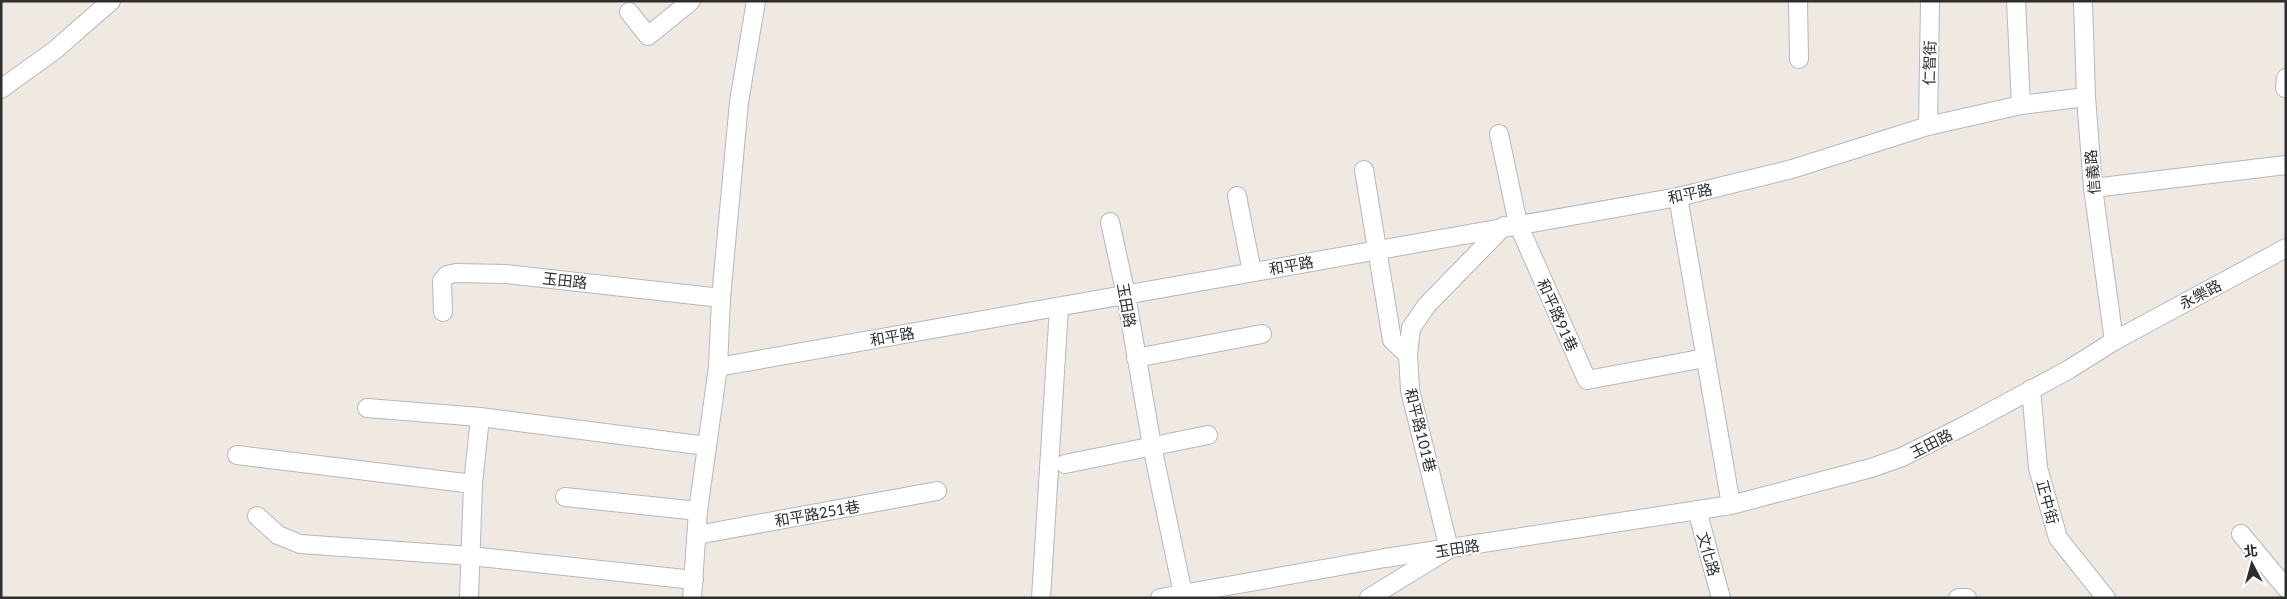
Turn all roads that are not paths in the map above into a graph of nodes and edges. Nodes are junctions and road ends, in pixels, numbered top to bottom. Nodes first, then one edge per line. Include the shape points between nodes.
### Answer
1 (111, 1) edge
2 (691, 1) edge
3 (756, 1) edge
4 (1798, 1) edge
5 (1930, 1) edge
6 (2016, 1) edge
7 (2083, 1) edge
8 (629, 12) dead end
9 (1798, 59) dead end
10 (2286, 78) edge
11 (2285, 88) edge
12 (1, 89) edge
13 (2086, 97) junction
14 (2021, 105) junction
15 (1928, 126) junction
16 (1499, 134) dead end
17 (2286, 166) edge
18 (1364, 170) dead end
19 (2093, 188) junction
20 (1238, 196) dead end
21 (1678, 197) junction
22 (1110, 222) dead end
23 (1511, 225) junction
24 (2286, 248) edge
25 (1378, 249) junction
26 (1252, 272) junction
27 (1126, 295) junction
28 (721, 298) junction
29 (1059, 307) junction
30 (443, 312) dead end
31 (1262, 334) dead end
32 (2114, 341) junction
33 (1408, 356) junction
34 (1136, 358) junction
35 (1705, 358) junction
36 (718, 367) junction
37 (2031, 389) junction
38 (367, 408) dead end
39 (480, 417) junction
40 (1208, 435) dead end
41 (707, 446) junction
42 (1152, 446) junction
43 (237, 455) dead end
44 (1065, 464) dead end
45 (473, 484) junction
46 (937, 492) dead end
47 (564, 497) dead end
48 (1731, 505) junction
49 (1697, 510) junction
50 (698, 511) junction
51 (257, 516) dead end
52 (2241, 534) dead end
53 (697, 535) junction
54 (1449, 549) junction
55 (470, 556) junction
56 (694, 580) junction
57 (2286, 588) edge
58 (1183, 594) junction
59 (469, 598) edge
60 (692, 598) edge
61 (1041, 598) edge
62 (1160, 598) edge
63 (1369, 598) edge
64 (1721, 598) edge
65 (1958, 598) edge
66 (1967, 598) edge
67 (2106, 598) edge

1 - 12 street via 55,50
2 - 8 street via 648,36
3 - 28 street via 739,102
4 - 9 street
5 - 15 street, 仁智街
6 - 14 street
7 - 13 street, 信義路
10 - 11 street
13 - 14 street, 和平路
13 - 19 street, 信義路
14 - 15 street, 和平路
15 - 21 street, 和平路 via 1792,170
16 - 23 street, 和平路91巷
17 - 19 street
18 - 25 street
19 - 32 street, 信義路
20 - 26 street
21 - 23 street, 和平路
21 - 35 street
22 - 27 street, 玉田路
23 - 25 street, 和平路
23 - 33 street, 和平路101巷 via 1427,305 1411,328
23 - 35 street, 和平路91巷 via 1587,380
24 - 32 street, 永樂路
25 - 26 street, 和平路
25 - 33 street via 1392,340
26 - 27 street, 和平路
27 - 29 street, 和平路
27 - 34 street, 玉田路
28 - 30 street, 玉田路 via 506,274 456,273 442,281
28 - 36 street
29 - 36 street, 和平路
29 - 61 street
31 - 34 street
32 - 37 street, 玉田路
33 - 54 street, 和平路101巷 via 1413,406
34 - 42 street, 玉田路
35 - 48 street
36 - 41 street
37 - 48 street, 玉田路 via 1902,458
37 - 67 street, 正中街 via 2038,468 2058,538
38 - 39 street
39 - 41 street
39 - 45 street
40 - 42 street
41 - 50 street
42 - 44 street
42 - 58 street, 玉田路
43 - 45 street
45 - 55 street
46 - 53 street, 和平路251巷
47 - 50 street
48 - 49 street, 玉田路
49 - 54 street, 玉田路
49 - 64 street, 文化路
50 - 53 street
51 - 55 street via 278,535 300,544
52 - 57 street
53 - 56 street
54 - 58 street, 玉田路
54 - 63 street
55 - 56 street
55 - 59 street
56 - 60 street
58 - 62 street, 玉田路
65 - 66 street

